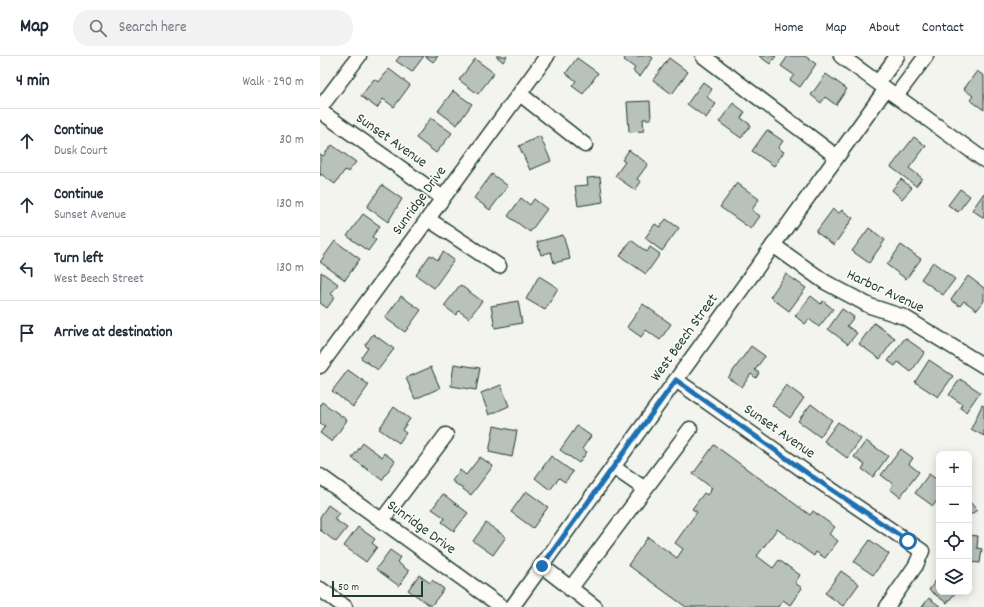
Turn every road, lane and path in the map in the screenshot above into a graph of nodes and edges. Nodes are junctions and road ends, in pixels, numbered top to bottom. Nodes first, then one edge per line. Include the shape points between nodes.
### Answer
1 (359, 56) edge
2 (547, 56) edge
3 (704, 56) edge
4 (841, 56) edge
5 (897, 56) edge
6 (926, 56) edge
7 (887, 89) junction
8 (520, 94) junction
9 (320, 108) edge
10 (320, 111) edge
11 (585, 146) dead end
12 (837, 156) junction
13 (984, 160) edge
14 (443, 198) junction
15 (428, 219) junction
16 (773, 245) junction
17 (499, 266) dead end
18 (320, 366) edge
19 (984, 366) edge
20 (676, 380) junction
21 (690, 429) dead end
22 (446, 435) dead end
23 (613, 467) junction
24 (320, 476) edge
25 (645, 489) junction
26 (382, 520) junction
27 (542, 566) junction
28 (320, 589) edge
29 (570, 589) junction
30 (345, 607) edge
31 (502, 607) edge
32 (512, 607) edge
33 (595, 607) edge
34 (887, 607) edge

1 - 9 street
2 - 8 street, Sunridge Drive
3 - 12 street
4 - 7 street
5 - 7 street, West Beech Street
6 - 7 street, West Beech Street
7 - 12 street, West Beech Street
7 - 13 street
8 - 11 street
8 - 14 street, Sunridge Drive
10 - 14 street, Sunset Avenue
12 - 16 street, West Beech Street
14 - 15 street, Sunridge Drive
15 - 17 street
15 - 18 street, Sunridge Drive
16 - 19 street, Harbor Avenue via 825,282 870,306 904,317
16 - 20 street, West Beech Street
20 - 23 street, West Beech Street
20 - 34 street, Sunset Avenue via 922,552
21 - 25 street
22 - 26 street
23 - 25 street
23 - 27 street, West Beech Street
24 - 26 street, Sunridge Drive
25 - 29 street
26 - 31 street, Sunridge Drive
27 - 29 street
27 - 32 street, West Beech Street
28 - 30 street
29 - 33 street

